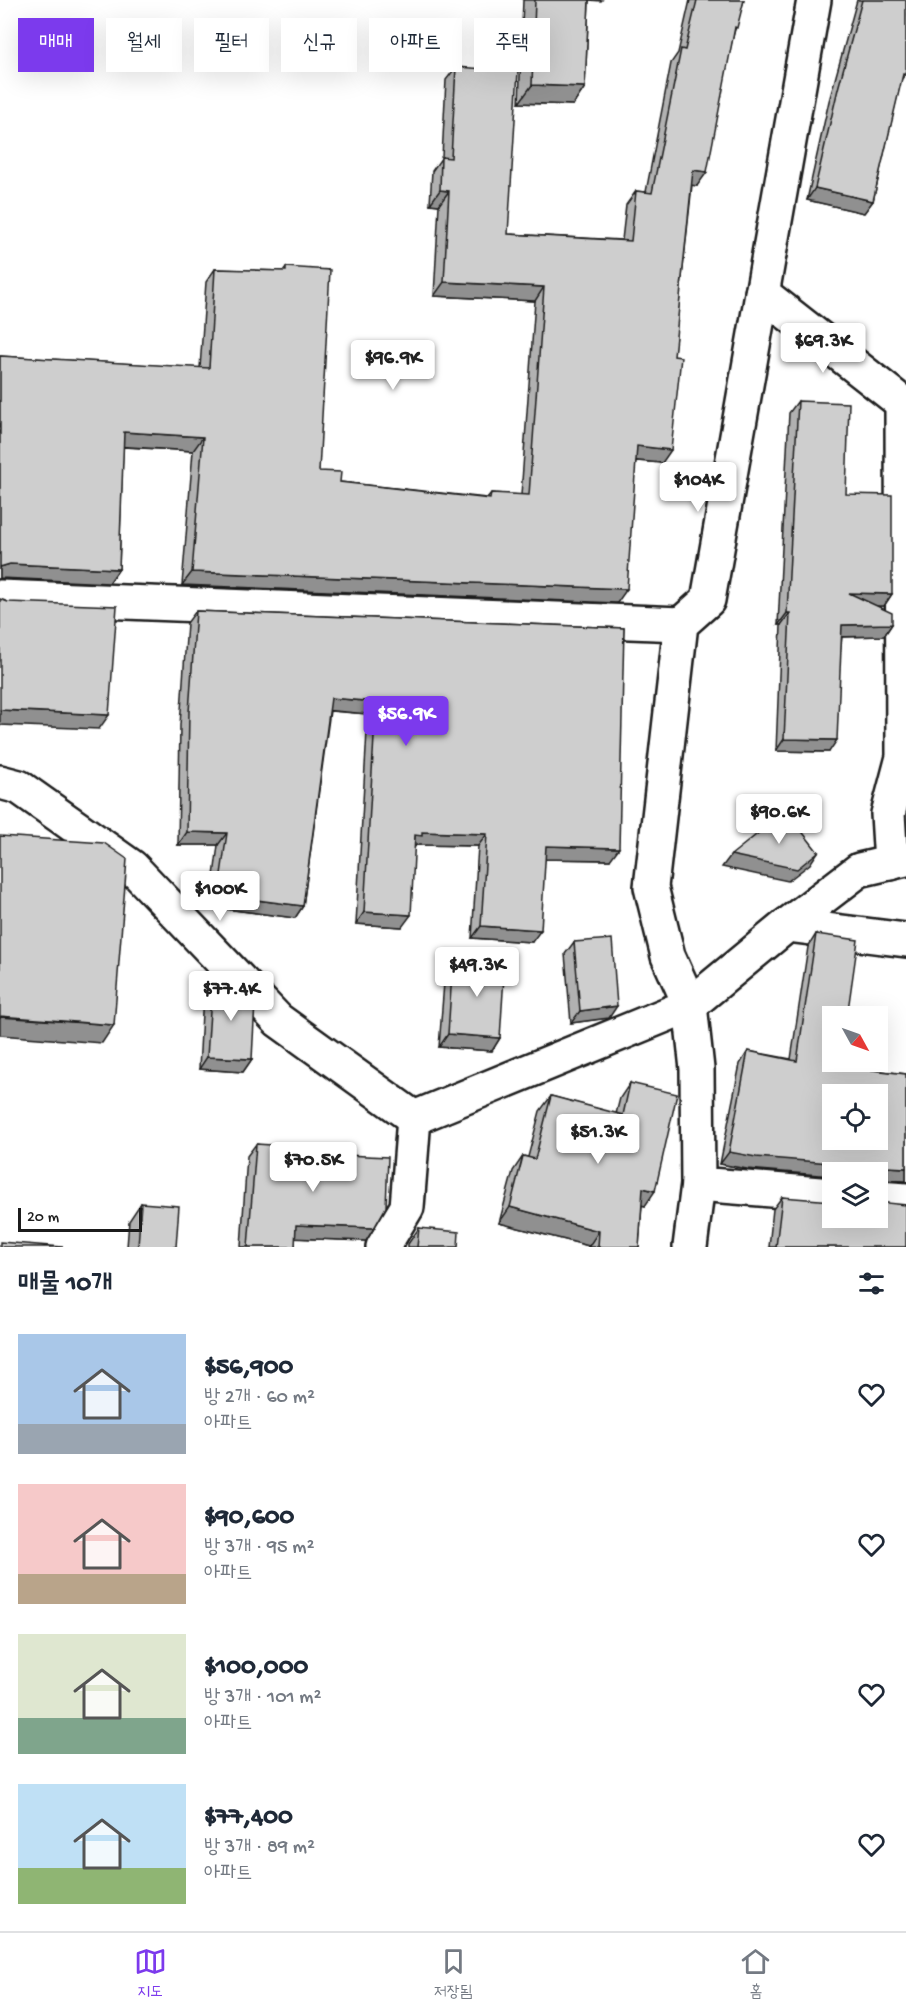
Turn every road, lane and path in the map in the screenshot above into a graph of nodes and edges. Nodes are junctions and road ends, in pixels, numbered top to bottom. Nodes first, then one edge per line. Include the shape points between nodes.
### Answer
1 (814, 0) edge
2 (762, 293) junction
3 (904, 406) edge
4 (0, 597) edge
5 (681, 624) junction
6 (0, 782) edge
7 (899, 861) edge
8 (787, 925) junction
9 (906, 940) edge
10 (690, 1005) junction
11 (414, 1118) junction
12 (698, 1184) junction
13 (822, 1194) edge
14 (888, 1199) edge
15 (906, 1200) edge
16 (383, 1247) edge
17 (690, 1247) edge

1 - 2 street
2 - 3 street
2 - 5 street via 708,600
3 - 7 street via 903,757 888,814
4 - 5 street
5 - 10 street via 651,887 668,956
6 - 11 street via 19,787 132,867 278,1020
7 - 8 street via 859,870
8 - 9 street
8 - 10 street
10 - 11 street
10 - 12 street via 697,1069
11 - 16 street via 407,1207
12 - 13 street
12 - 17 street
14 - 15 street

